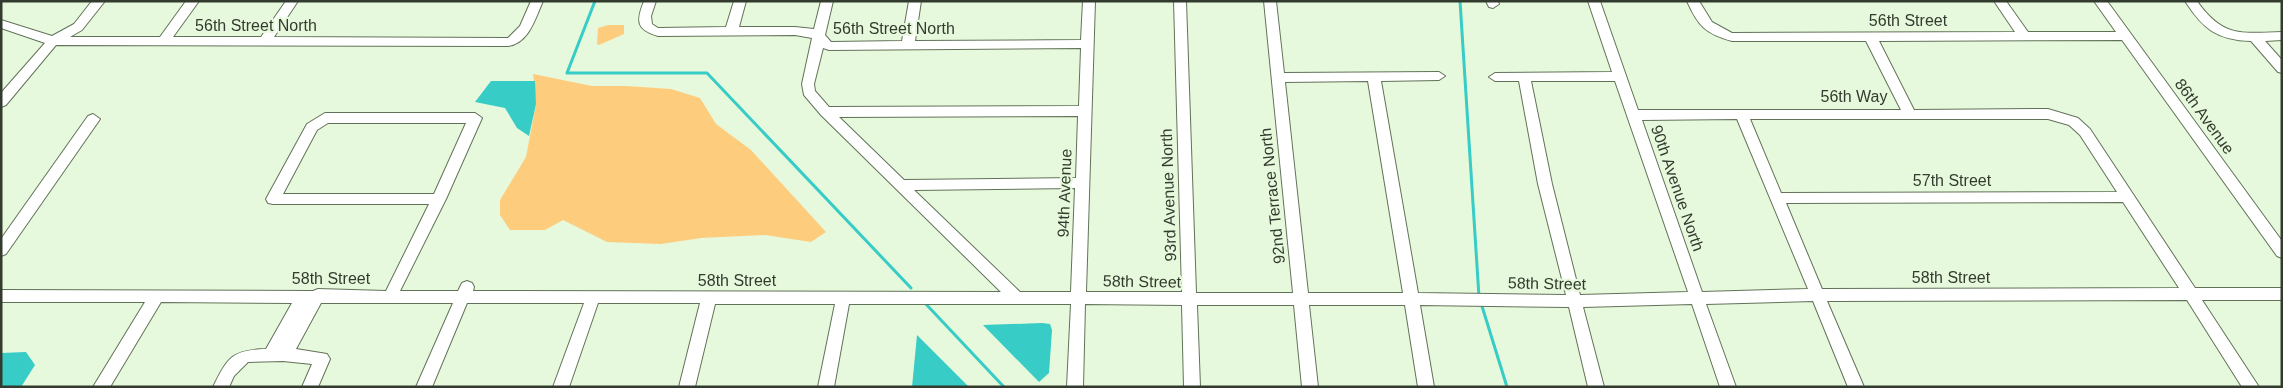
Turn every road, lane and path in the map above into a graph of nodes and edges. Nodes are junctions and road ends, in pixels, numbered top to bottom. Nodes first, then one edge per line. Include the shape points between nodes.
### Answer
1 (99, 1) edge
2 (193, 1) edge
3 (292, 1) edge
4 (537, 1) edge
5 (650, 1) edge
6 (740, 1) edge
7 (827, 1) edge
8 (915, 1) edge
9 (1089, 1) edge
10 (1180, 1) edge
11 (1270, 1) edge
12 (1594, 1) edge
13 (1693, 1) edge
14 (2000, 1) edge
15 (2100, 1) edge
16 (2191, 1) edge
17 (1, 24) edge
18 (731, 32) junction
19 (1870, 36) junction
20 (2024, 36) junction
21 (2125, 36) junction
22 (2254, 36) junction
23 (2282, 36) edge
24 (819, 37) junction
25 (53, 41) junction
26 (164, 41) junction
27 (265, 42) junction
28 (1087, 44) junction
29 (908, 45) junction
30 (2282, 69) edge
31 (1440, 76) dead end
32 (1495, 76) dead end
33 (1524, 76) junction
34 (1620, 76) junction
35 (1278, 78) junction
36 (1374, 78) junction
37 (1, 102) edge
38 (1085, 111) junction
39 (826, 112) junction
40 (1909, 113) junction
41 (1634, 115) junction
42 (1742, 115) junction
43 (93, 119) dead end
44 (1082, 183) junction
45 (902, 185) junction
46 (2128, 197) junction
47 (1777, 198) junction
48 (439, 200) junction
49 (1, 250) edge
50 (2282, 252) edge
51 (465, 292) junction
52 (2282, 294) edge
53 (1817, 295) junction
54 (2192, 295) junction
55 (1, 296) edge
56 (311, 296) junction
57 (391, 296) junction
58 (156, 298) junction
59 (593, 298) junction
60 (709, 298) junction
61 (843, 298) junction
62 (1016, 298) junction
63 (1078, 298) junction
64 (1410, 298) junction
65 (1697, 298) junction
66 (1189, 299) junction
67 (1301, 299) junction
68 (1573, 301) junction
69 (278, 355) junction
70 (101, 387) edge
71 (221, 387) edge
72 (310, 387) edge
73 (424, 387) edge
74 (561, 387) edge
75 (687, 387) edge
76 (826, 387) edge
77 (1075, 387) edge
78 (1192, 387) edge
79 (1310, 387) edge
80 (1426, 387) edge
81 (1596, 387) edge
82 (1728, 387) edge
83 (1856, 387) edge
84 (2251, 387) edge

1 - 25 street via 78,28
2 - 26 street
3 - 27 street
4 - 27 street, 56th Street North via 525,28 514,41
5 - 18 street, 56th Street North via 644,16 646,27 658,32
6 - 18 street
7 - 24 street
8 - 29 street
9 - 28 street, 94th Avenue
10 - 66 street, 93rd Avenue North
11 - 35 street, 92nd Terrace North
12 - 34 street, 90th Avenue North
13 - 19 street, 56th Street via 1706,25 1717,33 1732,37
14 - 20 street
15 - 21 street, 86th Avenue
16 - 22 street via 2210,26 2235,36
17 - 25 street, 56th Street North
18 - 24 street, 56th Street North via 795,31 810,32
19 - 20 street, 56th Street
19 - 40 street
20 - 21 street, 56th Street
21 - 50 street, 86th Avenue
22 - 23 street
22 - 30 street
24 - 29 street, 56th Street North via 828,46
24 - 39 street via 808,92
25 - 26 street, 56th Street North
25 - 37 street
26 - 27 street, 56th Street North
28 - 29 street, 56th Street North
28 - 38 street, 94th Avenue
31 - 36 street
32 - 33 street
33 - 34 street
33 - 68 street
34 - 41 street, 90th Avenue North
35 - 36 street
35 - 67 street, 92nd Terrace North
36 - 64 street
38 - 39 street
38 - 44 street, 94th Avenue
39 - 45 street
40 - 42 street, 56th Way
40 - 46 street, 56th Way via 2048,114 2073,121 2085,132
41 - 42 street, 56th Way
41 - 65 street, 90th Avenue North
42 - 47 street
43 - 49 street
44 - 45 street
44 - 63 street, 94th Avenue
45 - 62 street
46 - 47 street, 57th Street
46 - 54 street
47 - 53 street
48 - 48 street via 476,118 325,118 312,127 273,199
48 - 57 street
51 - 57 street, 58th Street
51 - 59 street, 58th Street
51 - 73 street
52 - 54 street, 58th Street
53 - 54 street, 58th Street
53 - 65 street, 58th Street
53 - 83 street
54 - 84 street
55 - 58 street, 58th Street
56 - 57 street, 58th Street
56 - 58 street, 58th Street
56 - 69 street
58 - 70 street
59 - 60 street, 58th Street
59 - 74 street
60 - 61 street, 58th Street
60 - 75 street
61 - 62 street, 58th Street
61 - 76 street
62 - 63 street, 58th Street
63 - 66 street, 58th Street
63 - 77 street, 94th Avenue
64 - 67 street, 58th Street
64 - 68 street, 58th Street
64 - 80 street
65 - 68 street, 58th Street
65 - 82 street, 90th Avenue North
66 - 67 street, 58th Street
66 - 78 street, 93rd Avenue North
67 - 79 street, 92nd Terrace North
68 - 81 street
69 - 71 street via 244,356 229,371
69 - 72 street via 322,359

